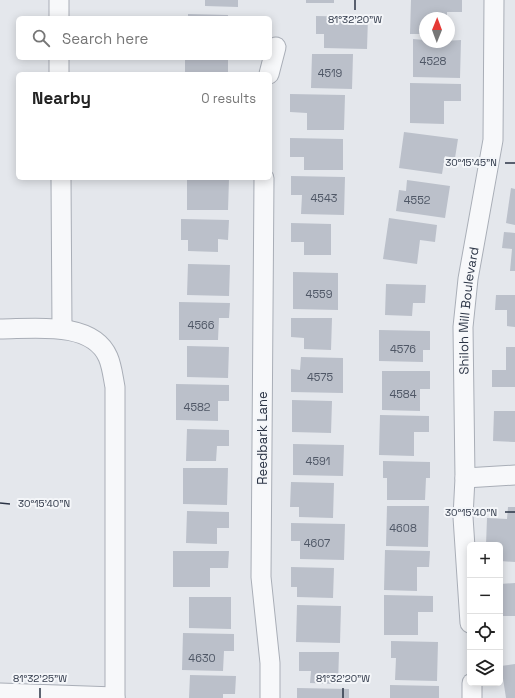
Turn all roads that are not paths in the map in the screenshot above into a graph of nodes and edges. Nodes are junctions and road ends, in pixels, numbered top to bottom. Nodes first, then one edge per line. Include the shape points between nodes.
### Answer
1 (58, 0) edge
2 (494, 0) edge
3 (59, 16) edge
4 (276, 47) dead end
5 (59, 60) edge
6 (59, 72) edge
7 (270, 72) edge
8 (61, 180) edge
9 (264, 180) edge
10 (0, 329) edge
11 (62, 329) junction
12 (515, 475) edge
13 (465, 478) junction
14 (469, 614) edge
15 (472, 686) edge
16 (0, 693) edge
17 (115, 697) edge
18 (270, 698) edge
19 (472, 698) edge

1 - 3 street
2 - 13 street, Shiloh Mill Boulevard via 493,140 468,279 463,327
4 - 7 street
5 - 6 street
8 - 11 street
9 - 18 street, Reedbark Lane via 261,577 270,663
10 - 11 street
11 - 17 street via 82,332 99,345 108,356 115,387
12 - 13 street
13 - 14 street, Shiloh Mill Boulevard via 463,517
15 - 19 street
16 - 17 street

